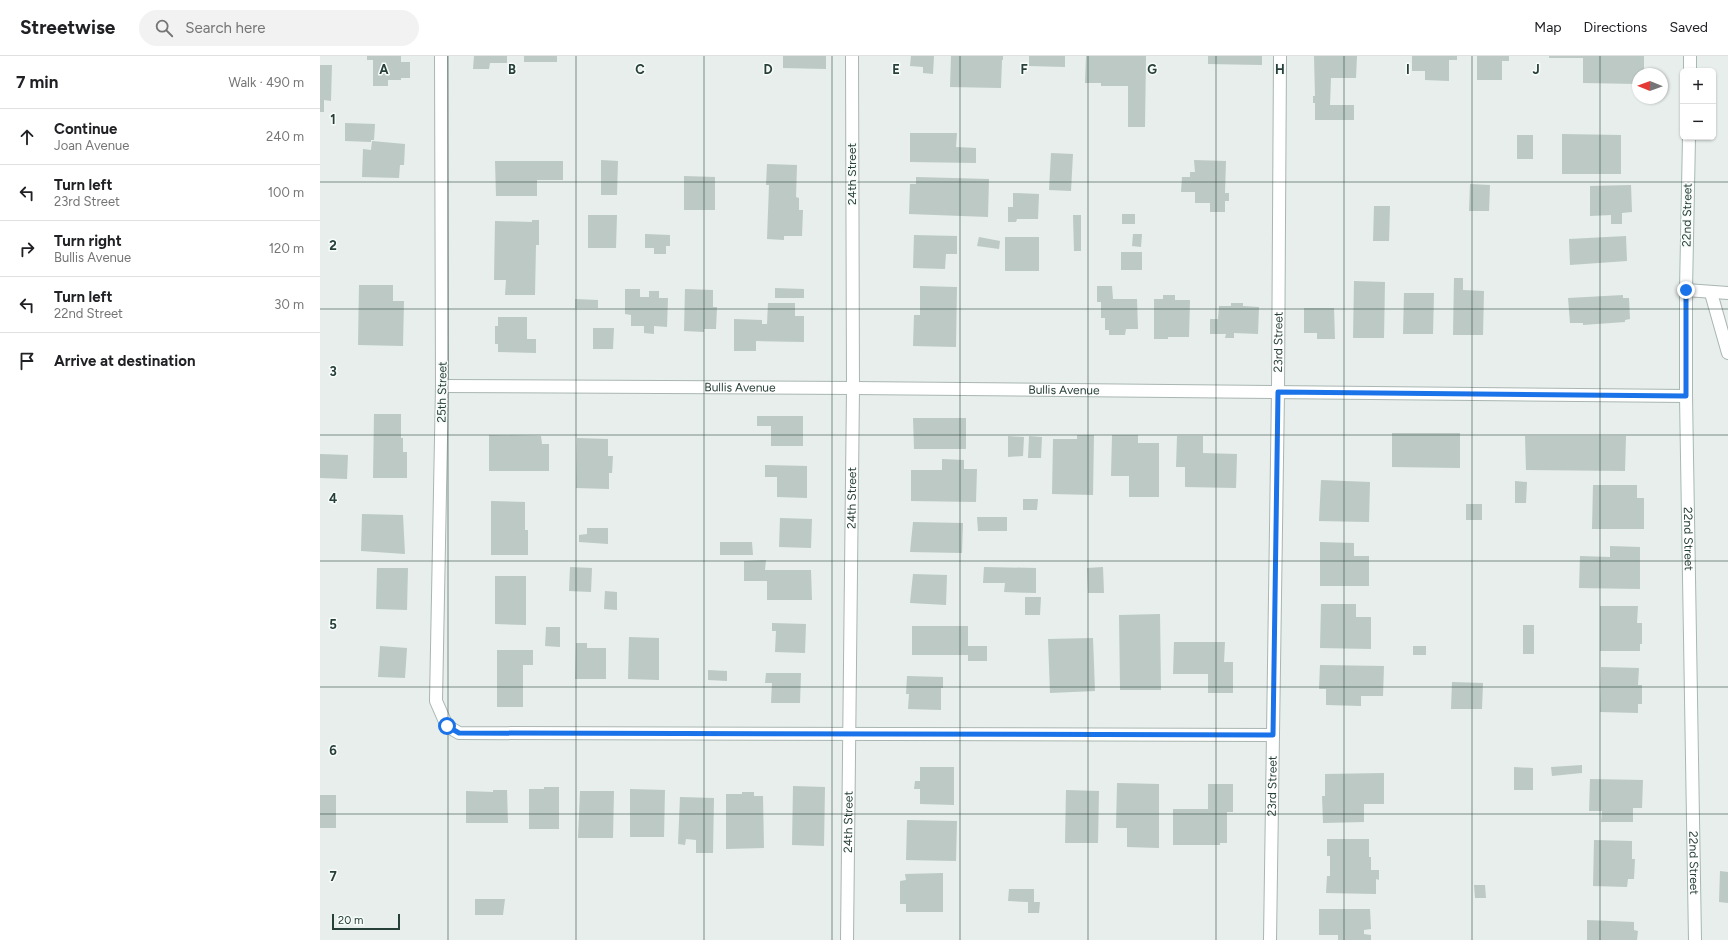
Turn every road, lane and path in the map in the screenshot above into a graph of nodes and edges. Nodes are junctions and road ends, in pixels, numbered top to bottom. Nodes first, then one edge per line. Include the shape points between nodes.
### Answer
1 (441, 56) edge
2 (852, 56) edge
3 (1280, 56) edge
4 (1690, 56) edge
5 (1690, 68) edge
6 (1689, 140) edge
7 (1686, 290) junction
8 (1711, 293) junction
9 (1728, 293) edge
10 (1728, 353) edge
11 (442, 386) junction
12 (853, 388) junction
13 (1278, 392) junction
14 (1686, 396) junction
15 (849, 735) junction
16 (1273, 735) junction
17 (847, 940) edge
18 (1270, 940) edge
19 (1695, 940) edge

1 - 11 street, 25th Street
2 - 12 street, 24th Street
3 - 13 street, 23rd Street
4 - 5 street
6 - 7 street, 22nd Street
7 - 8 street
7 - 14 street, 22nd Street
8 - 9 street
8 - 10 street
11 - 12 street, Bullis Avenue
11 - 15 street, 25th Street via 436,701 447,726 459,733
12 - 13 street, Bullis Avenue
12 - 15 street, 24th Street
13 - 14 street, Bullis Avenue
13 - 16 street, 23rd Street
14 - 19 street, 22nd Street
15 - 16 street
15 - 17 street, 24th Street
16 - 18 street, 23rd Street

